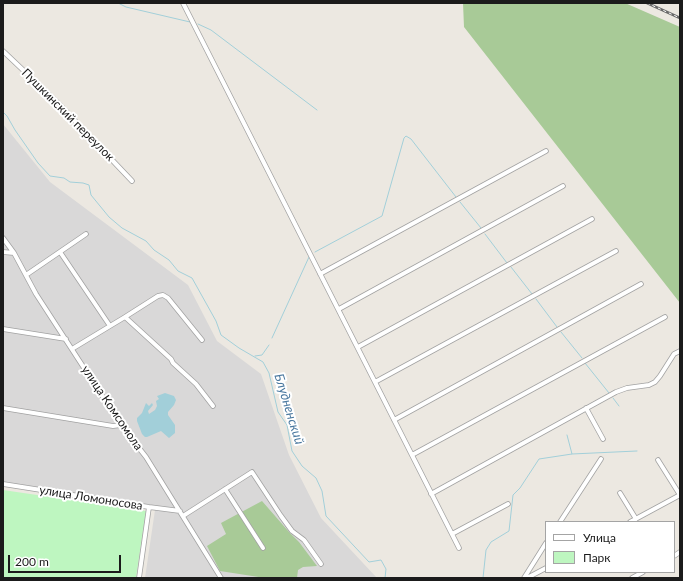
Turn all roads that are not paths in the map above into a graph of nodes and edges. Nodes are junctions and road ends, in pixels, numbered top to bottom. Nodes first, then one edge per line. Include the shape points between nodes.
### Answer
1 (184, 3) edge
2 (3, 51) edge
3 (546, 152) dead end
4 (132, 181) dead end
5 (563, 186) dead end
6 (592, 219) dead end
7 (86, 234) dead end
8 (3, 238) edge
9 (616, 251) dead end
10 (3, 252) edge
11 (60, 252) junction
12 (14, 253) junction
13 (320, 274) junction
14 (26, 275) junction
15 (641, 284) dead end
16 (338, 309) junction
17 (125, 317) junction
18 (664, 317) dead end
19 (110, 326) junction
20 (3, 329) edge
21 (66, 339) junction
22 (202, 340) dead end
23 (358, 348) junction
24 (72, 349) junction
25 (680, 351) edge
26 (375, 382) junction
27 (214, 406) dead end
28 (3, 408) edge
29 (586, 408) junction
30 (394, 420) junction
31 (121, 425) junction
32 (603, 439) dead end
33 (412, 455) junction
34 (600, 459) dead end
35 (658, 460) dead end
36 (3, 484) edge
37 (225, 489) junction
38 (620, 493) dead end
39 (431, 494) junction
40 (508, 504) dead end
41 (150, 507) junction
42 (180, 511) junction
43 (183, 516) junction
44 (636, 519) junction
45 (561, 521) edge
46 (632, 521) edge
47 (452, 534) junction
48 (545, 545) edge
49 (263, 548) dead end
50 (458, 548) dead end
51 (321, 564) dead end
52 (545, 569) edge
53 (641, 573) edge
54 (139, 578) edge
55 (221, 578) edge
56 (524, 578) edge
57 (528, 578) edge
58 (632, 578) edge

1 - 13 street
2 - 4 street, Пушкинский переулок via 60,105
3 - 13 street
5 - 16 street
6 - 23 street
7 - 11 street
8 - 12 street, улица Комсомола
9 - 26 street
10 - 12 street
11 - 14 street
11 - 19 street
12 - 14 street, улица Комсомола
13 - 16 street
14 - 21 street, улица Комсомола
15 - 30 street
16 - 23 street
17 - 19 street
17 - 22 street via 162,295 168,298
17 - 27 street via 171,359
18 - 33 street
19 - 24 street
20 - 21 street
21 - 24 street, улица Комсомола
23 - 26 street
24 - 31 street, улица Комсомола
25 - 29 street via 674,354 654,382 616,392
26 - 30 street
28 - 31 street via 113,426
29 - 32 street
29 - 39 street
30 - 33 street
31 - 42 street, улица Комсомола via 146,457
33 - 39 street
34 - 45 street
35 - 44 street via 680,495
36 - 41 street, улица Ломоносова
37 - 43 street
37 - 49 street
37 - 51 street via 252,472 292,531 304,540
38 - 44 street
39 - 47 street
40 - 47 street
41 - 42 street, улица Ломоносова
41 - 54 street
42 - 43 street, улица Комсомола
43 - 55 street, улица Комсомола
44 - 46 street
47 - 50 street
48 - 56 street
52 - 57 street
53 - 58 street

